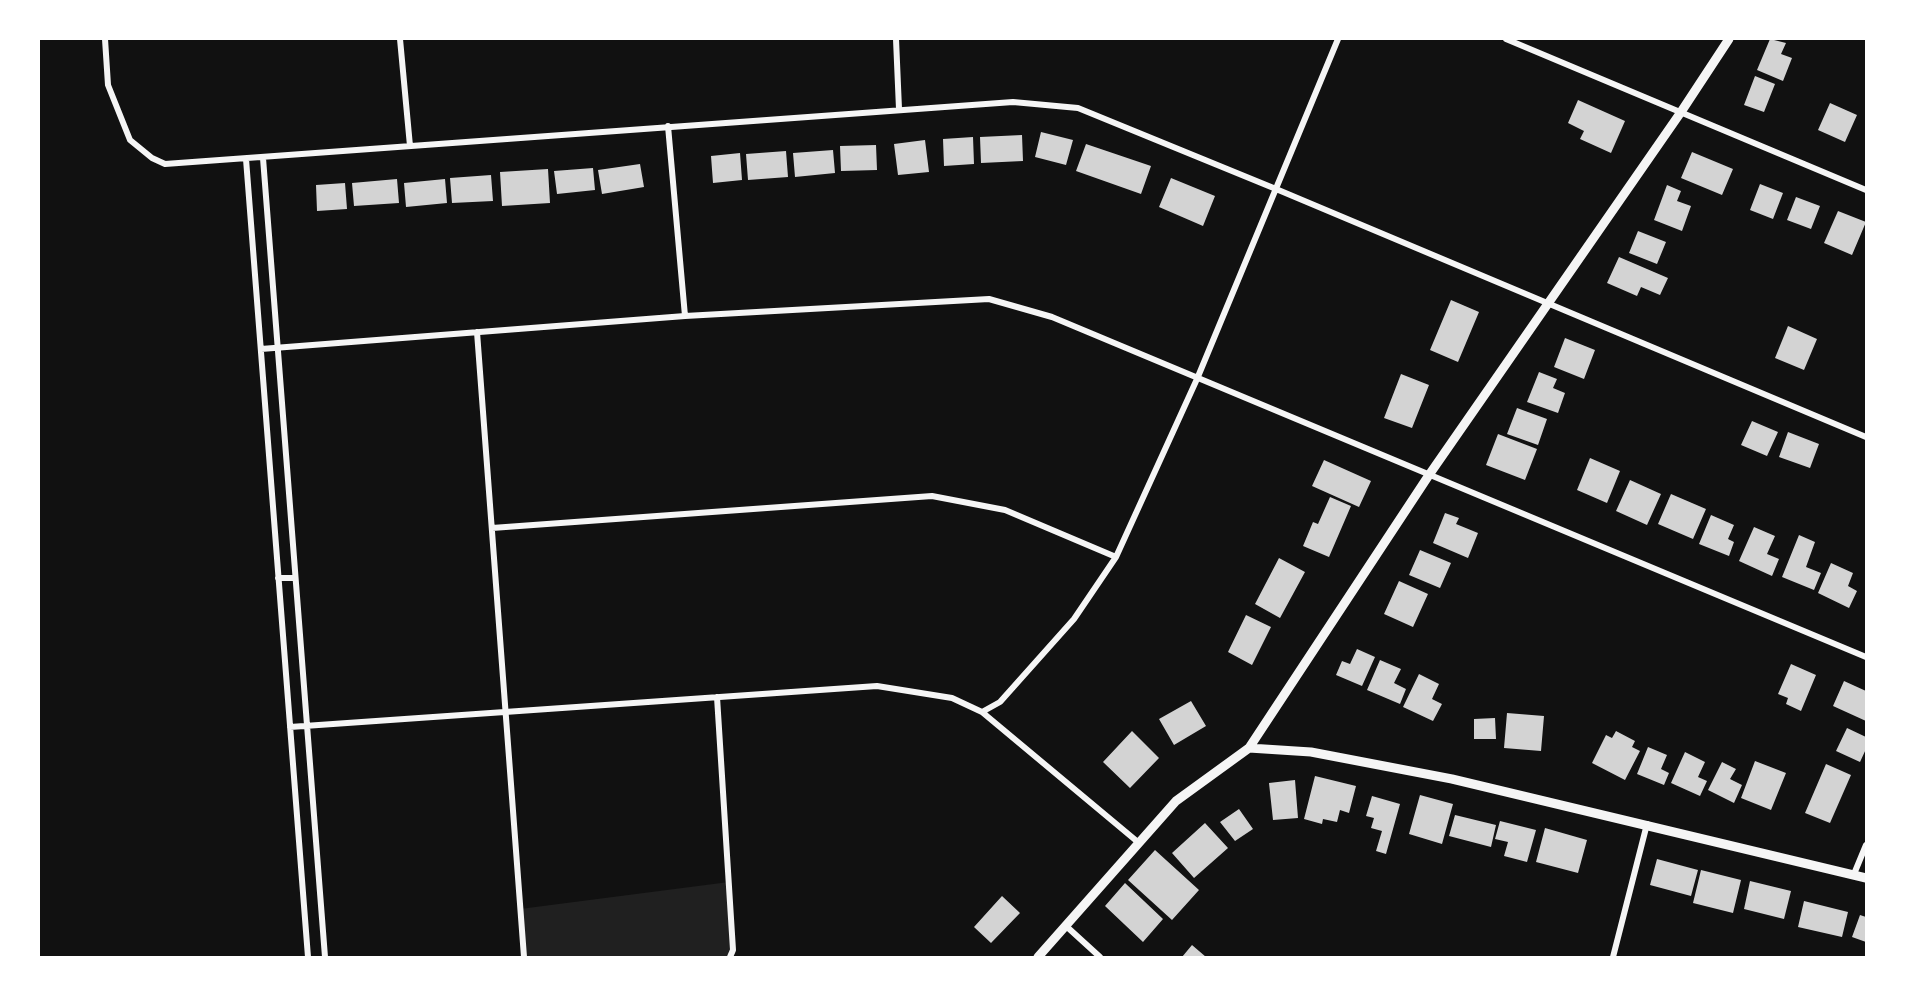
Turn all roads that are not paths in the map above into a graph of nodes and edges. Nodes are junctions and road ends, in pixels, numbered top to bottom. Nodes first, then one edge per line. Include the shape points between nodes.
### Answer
1 (105, 39) edge
2 (400, 39) edge
3 (896, 39) edge
4 (1338, 39) edge
5 (1506, 39) edge
6 (1729, 39) edge
7 (899, 109) junction
8 (1681, 112) junction
9 (668, 126) junction
10 (410, 146) junction
11 (263, 158) junction
12 (246, 159) junction
13 (1276, 189) junction
14 (1866, 190) edge
15 (1548, 303) junction
16 (685, 316) junction
17 (477, 332) junction
18 (277, 348) junction
19 (261, 349) junction
20 (1197, 379) junction
21 (1866, 437) edge
22 (1429, 476) junction
23 (492, 528) junction
24 (1116, 557) junction
25 (278, 578) junction
26 (295, 578) junction
27 (1866, 657) edge
28 (717, 698) junction
29 (506, 712) junction
30 (982, 712) junction
31 (307, 726) junction
32 (290, 727) junction
33 (1248, 748) junction
34 (1647, 824) junction
35 (1139, 843) junction
36 (1866, 845) edge
37 (1854, 874) junction
38 (1866, 878) edge
39 (1066, 926) junction
40 (308, 957) edge
41 (325, 957) edge
42 (524, 957) edge
43 (730, 957) edge
44 (1038, 957) edge
45 (1100, 957) edge
46 (1613, 957) edge

1 - 12 street via 108,85 130,140 165,164
2 - 10 street
3 - 7 street
4 - 13 street
5 - 8 street
6 - 8 street
7 - 9 street
7 - 13 street via 1013,102 1078,108
8 - 14 street
8 - 15 street
9 - 10 street
9 - 16 street
10 - 11 street
11 - 12 street
11 - 18 street
12 - 19 street
13 - 15 street
13 - 20 street
15 - 21 street
15 - 22 street
16 - 17 street
16 - 20 street via 988,299 1052,317
17 - 18 street
17 - 23 street
18 - 19 street
18 - 26 street
19 - 25 street
20 - 22 street
20 - 24 street
22 - 27 street
22 - 33 street
23 - 24 street via 932,496 1005,510
23 - 29 street
24 - 30 street via 1074,619 1000,702
25 - 26 street
25 - 32 street
26 - 31 street
28 - 29 street
28 - 30 street via 878,686 952,698
28 - 43 street via 733,950
29 - 31 street
29 - 42 street
30 - 35 street
31 - 32 street
31 - 41 street
32 - 40 street
33 - 34 street via 1311,752 1452,779
33 - 35 street via 1176,801
34 - 37 street
34 - 46 street
35 - 39 street
36 - 37 street
37 - 38 street
39 - 44 street
39 - 45 street

